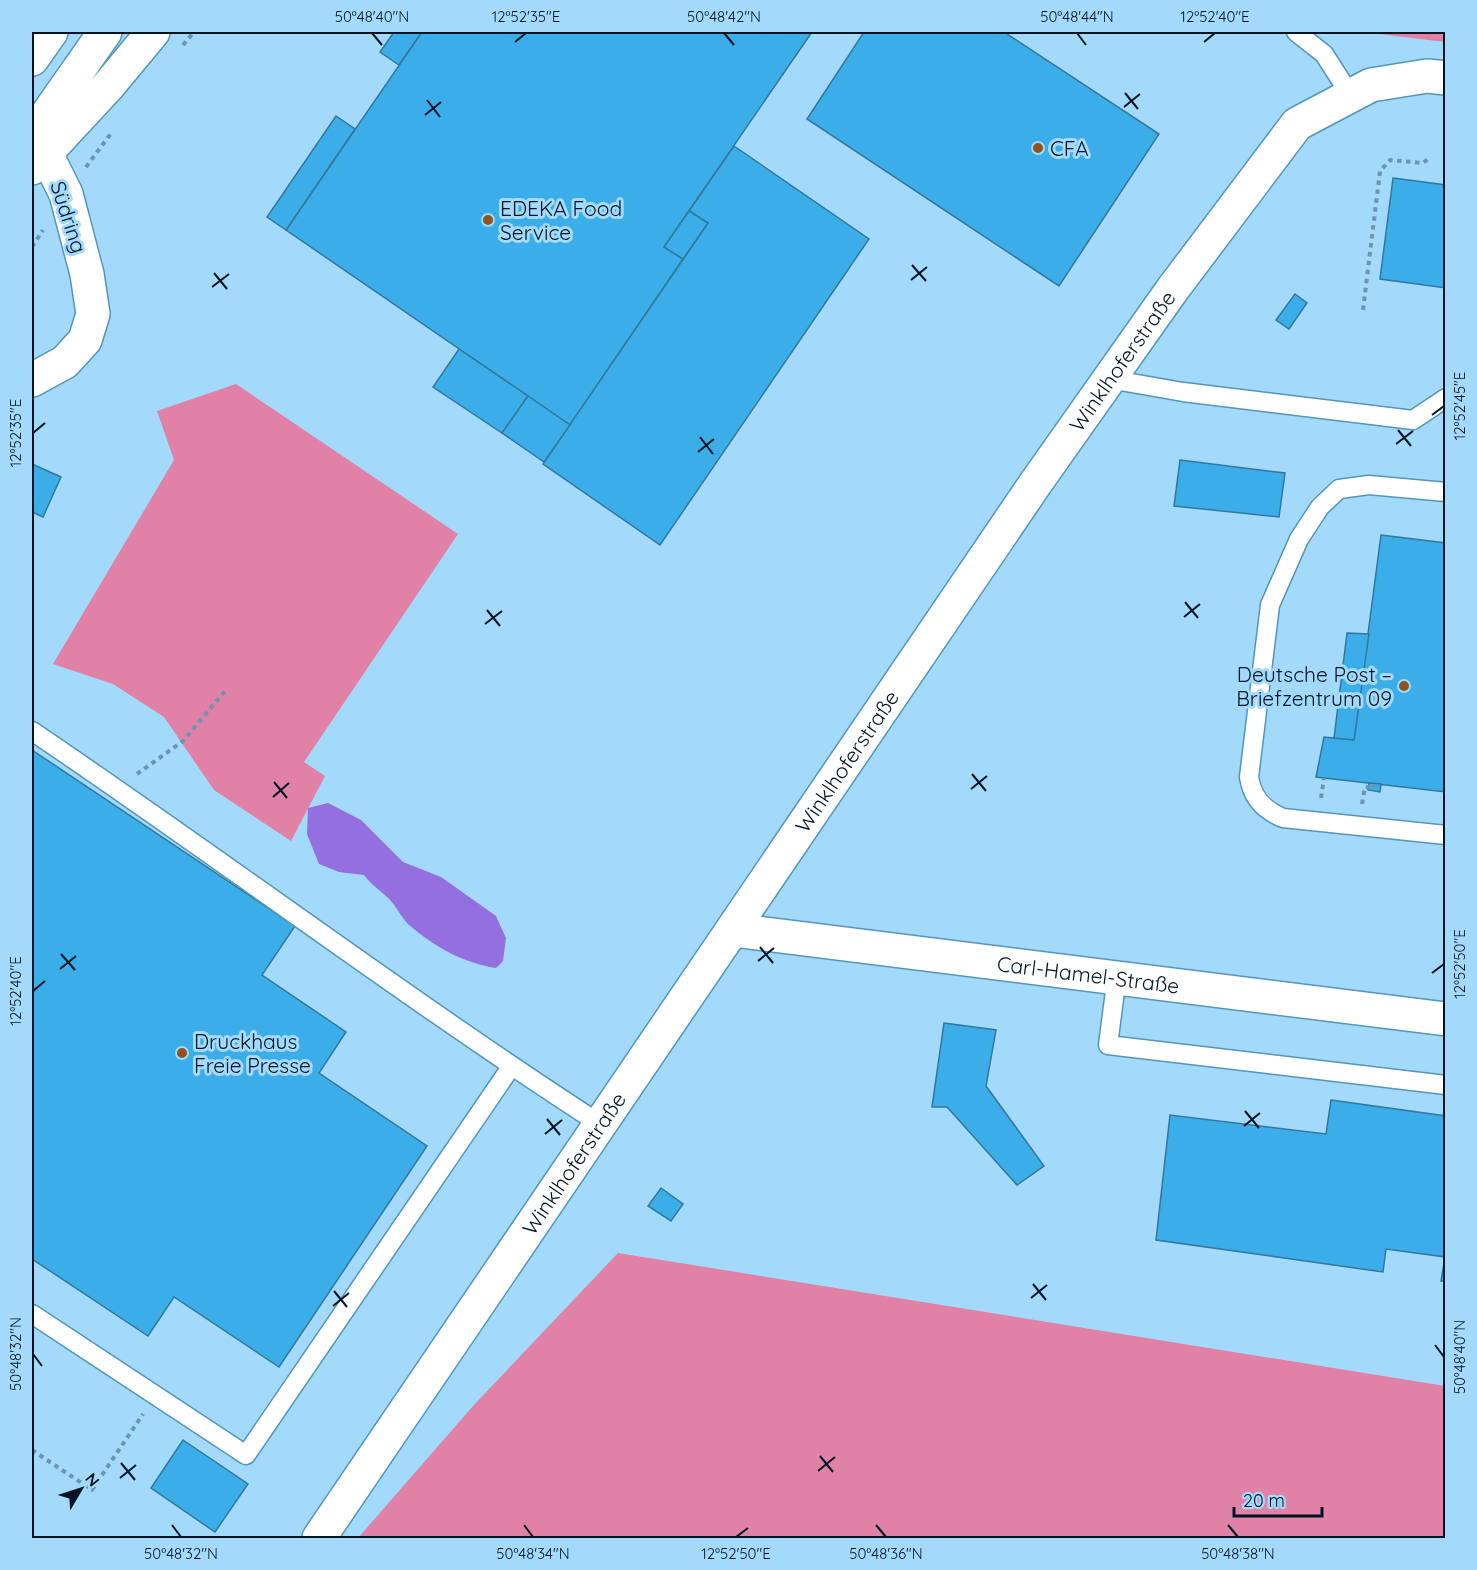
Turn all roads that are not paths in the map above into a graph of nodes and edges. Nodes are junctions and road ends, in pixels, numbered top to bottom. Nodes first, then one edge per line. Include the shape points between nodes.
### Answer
1 (51, 32) edge
2 (105, 32) edge
3 (153, 32) edge
4 (1296, 32) edge
5 (32, 59) edge
6 (1446, 78) edge
7 (1350, 96) junction
8 (36, 152) edge
9 (1109, 379) junction
10 (32, 380) edge
11 (1446, 398) edge
12 (1446, 492) edge
13 (32, 731) edge
14 (1446, 835) edge
15 (733, 930) junction
16 (1117, 976) junction
17 (1446, 1019) edge
18 (512, 1067) junction
19 (1446, 1084) edge
20 (600, 1124) junction
21 (32, 1314) edge
22 (319, 1539) edge

1 - 5 main road
2 - 8 main road
3 - 8 main road via 109,85
4 - 7 lane via 1324,54
6 - 7 main road, Winklhoferstraße via 1427,76 1371,85
7 - 9 main road, Winklhoferstraße via 1297,124
8 - 10 main road, Südring via 66,194 93,314 84,340 65,362
9 - 11 lane via 1413,420
9 - 15 main road, Winklhoferstraße
12 - 14 lane via 1359,486 1339,489 1320,507 1299,539 1269,605 1249,777 1251,790 1261,805 1283,818
13 - 18 lane
15 - 16 main road, Carl-Hamel-Straße
15 - 20 main road, Winklhoferstraße
16 - 17 main road, Carl-Hamel-Straße
16 - 19 lane via 1108,1045
18 - 20 lane
18 - 21 lane via 246,1455
20 - 22 main road, Winklhoferstraße

